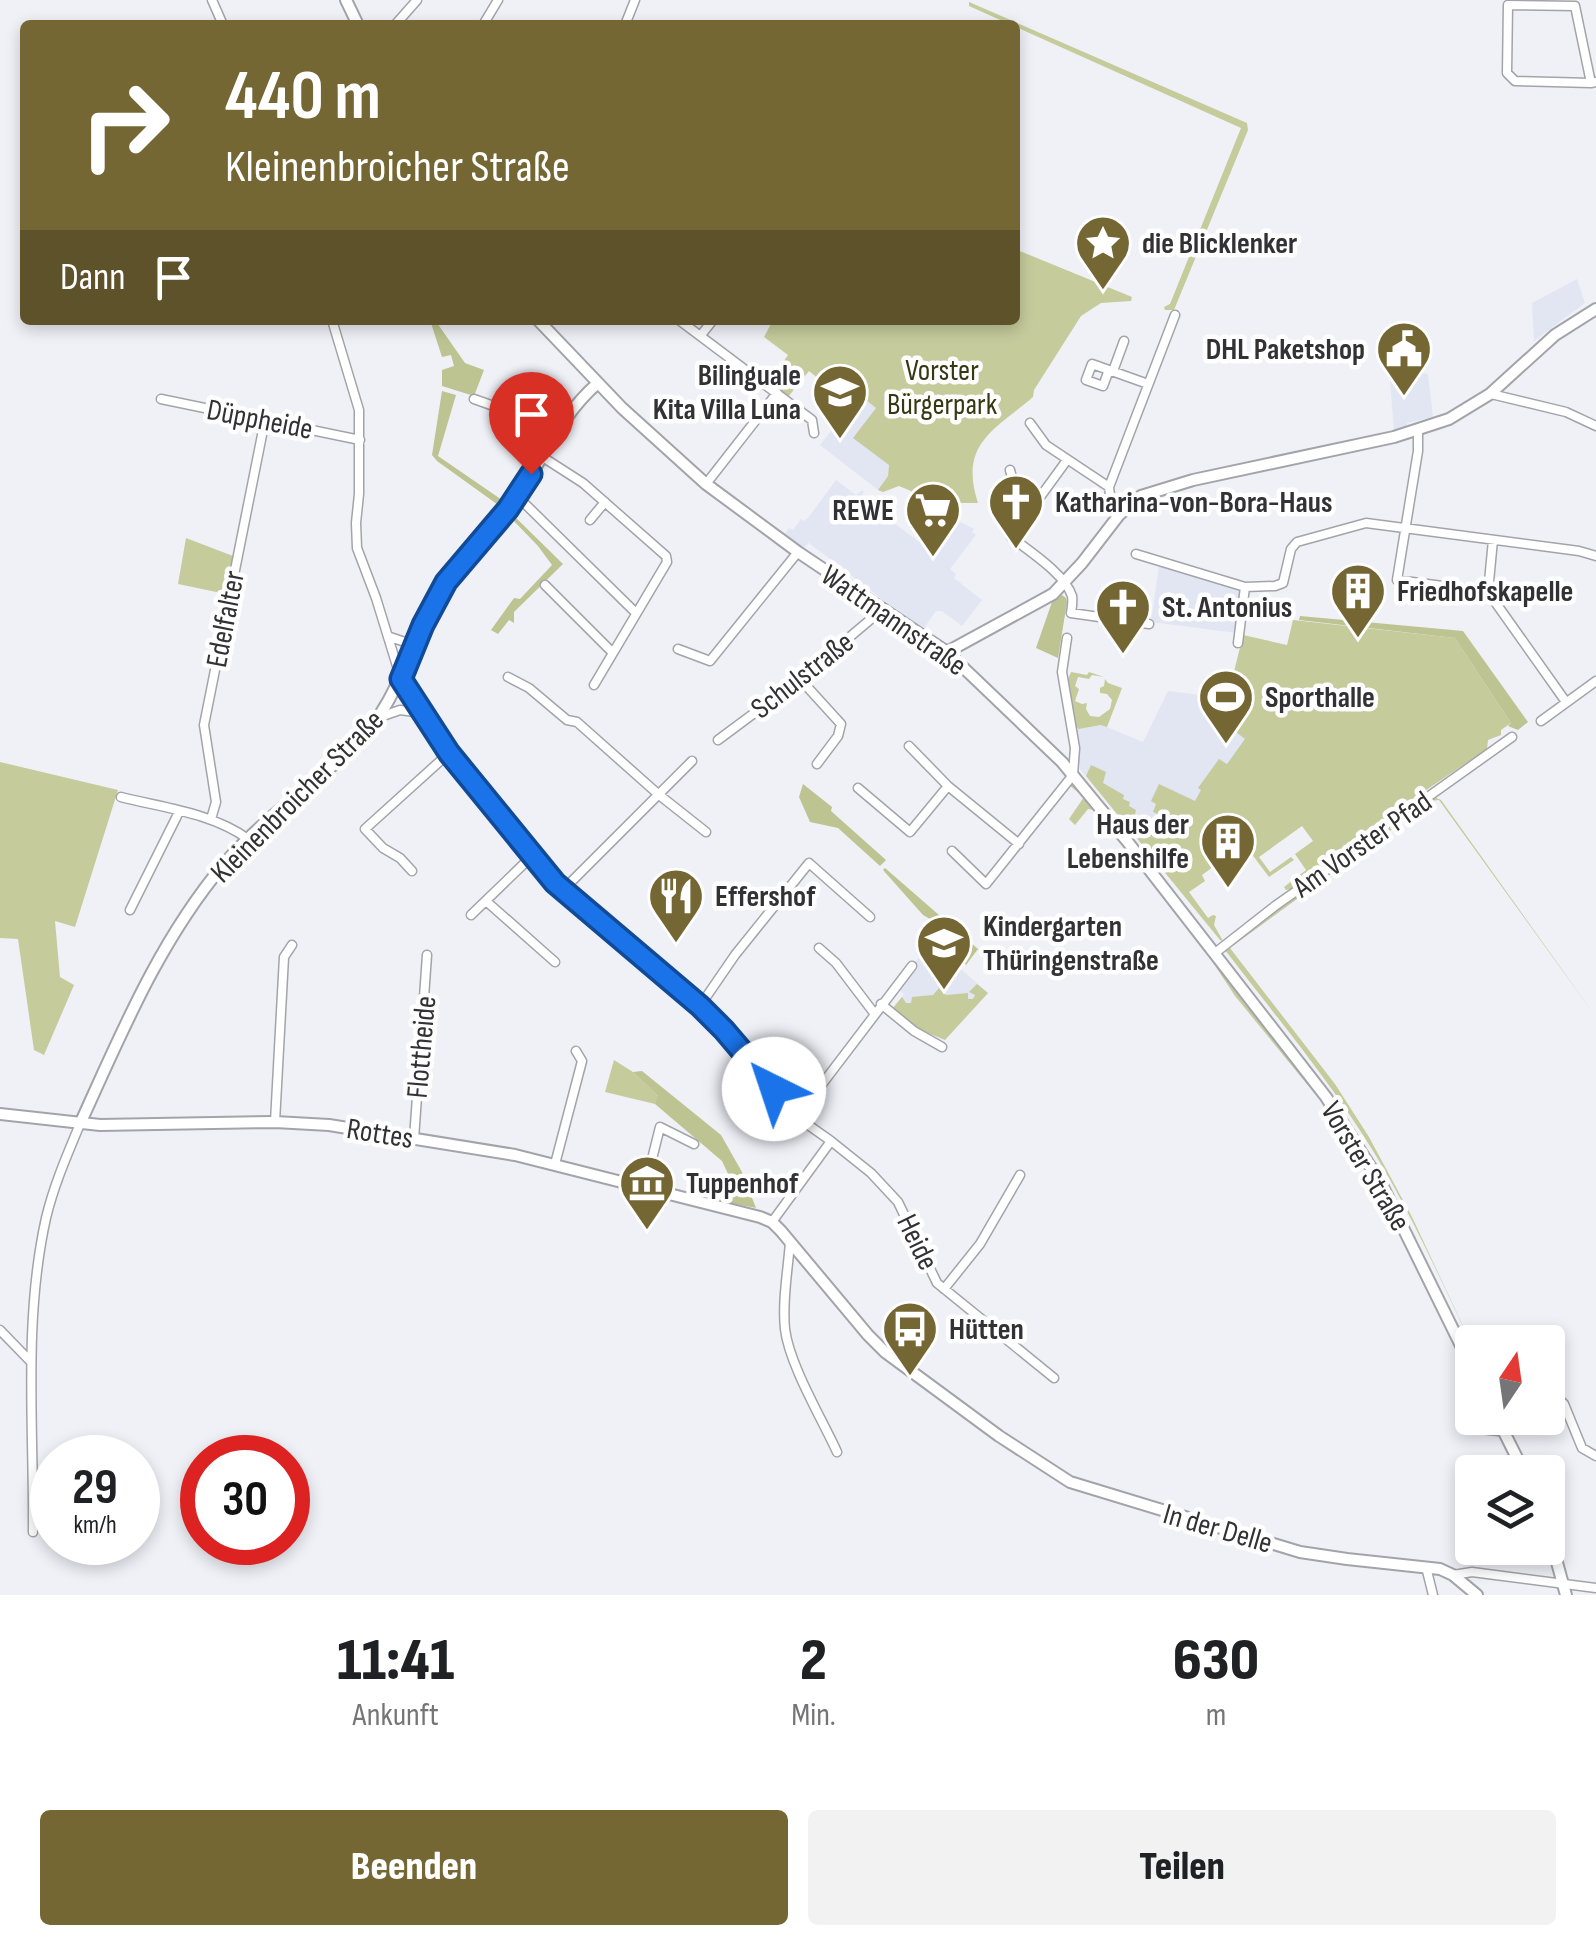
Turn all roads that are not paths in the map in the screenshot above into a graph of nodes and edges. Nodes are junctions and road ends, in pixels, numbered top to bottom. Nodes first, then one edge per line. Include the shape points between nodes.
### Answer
1 (417, 0) edge
2 (623, 0) edge
3 (634, 3) edge
4 (399, 20) edge
5 (1594, 83) edge
6 (1596, 309) edge
7 (1175, 316) dead end
8 (334, 325) edge
9 (543, 325) edge
10 (686, 325) edge
11 (710, 325) edge
12 (701, 335) junction
13 (1124, 341) dead end
14 (598, 382) junction
15 (1148, 384) junction
16 (777, 393) junction
17 (1490, 394) junction
18 (161, 399) dead end
19 (474, 399) dead end
20 (512, 412) junction
21 (266, 420) junction
22 (1030, 423) dead end
23 (1596, 426) edge
24 (558, 429) junction
25 (1418, 431) junction
26 (814, 433) dead end
27 (360, 440) junction
28 (550, 443) junction
29 (542, 456) junction
30 (1066, 460) junction
31 (1010, 470) dead end
32 (706, 484) junction
33 (1109, 487) junction
34 (517, 496) junction
35 (606, 502) junction
36 (1036, 502) junction
37 (1119, 515) junction
38 (590, 520) dead end
39 (1406, 527) junction
40 (1494, 540) junction
41 (798, 552) junction
42 (1136, 554) dead end
43 (1596, 556) edge
44 (1064, 584) junction
45 (545, 585) dead end
46 (1245, 586) junction
47 (1488, 592) junction
48 (884, 608) junction
49 (636, 613) junction
50 (1149, 624) dead end
51 (388, 636) junction
52 (418, 637) junction
53 (1067, 638) dead end
54 (1238, 642) dead end
55 (678, 649) dead end
56 (612, 652) junction
57 (947, 652) junction
58 (508, 677) dead end
59 (401, 679) junction
60 (800, 679) junction
61 (1596, 681) edge
62 (594, 685) dead end
63 (1566, 702) junction
64 (422, 713) junction
65 (380, 717) junction
66 (1541, 720) dead end
67 (1512, 737) dead end
68 (718, 740) dead end
69 (909, 746) dead end
70 (449, 753) junction
71 (692, 761) dead end
72 (817, 764) dead end
73 (1073, 776) junction
74 (948, 786) junction
75 (858, 788) dead end
76 (658, 794) junction
77 (122, 797) dead end
78 (179, 812) junction
79 (211, 819) junction
80 (706, 832) dead end
81 (248, 839) junction
82 (1020, 844) junction
83 (952, 851) dead end
84 (532, 856) junction
85 (412, 871) dead end
86 (563, 890) junction
87 (486, 901) junction
88 (130, 910) dead end
89 (471, 914) dead end
90 (870, 917) dead end
91 (292, 946) dead end
92 (818, 948) dead end
93 (1215, 954) junction
94 (428, 955) dead end
95 (555, 962) dead end
96 (912, 966) dead end
97 (1236, 980) joint
98 (881, 1004) junction
99 (700, 1006) junction
100 (874, 1013) junction
101 (942, 1046) dead end
102 (576, 1051) dead end
103 (0, 1114) edge
104 (797, 1117) junction
105 (275, 1122) junction
106 (80, 1124) junction
107 (414, 1139) junction
108 (832, 1141) junction
109 (694, 1144) dead end
110 (555, 1164) junction
111 (1020, 1175) dead end
112 (645, 1187) junction
113 (772, 1222) junction
114 (790, 1242) junction
115 (944, 1289) junction
116 (0, 1330) edge
117 (1455, 1333) edge
118 (31, 1362) junction
119 (1054, 1378) dead end
120 (1565, 1406) edge
121 (32, 1435) edge
122 (837, 1452) dead end
123 (1596, 1456) edge
124 (1558, 1565) edge
125 (1426, 1567) junction
126 (1453, 1575) junction
127 (1596, 1588) edge
128 (1565, 1590) edge
129 (1432, 1595) edge
130 (1476, 1595) edge

1 - 4 street
2 - 3 street
5 - 5 street via 1515,81 1507,72 1508,6 1575,6
6 - 17 street via 1555,335
7 - 15 street
8 - 27 street, Heide via 356,398
9 - 14 street, Wattmannstraße
10 - 12 street
11 - 12 street
12 - 16 street
13 - 15 street via 1111,371
14 - 24 street, Kleinenbroicher Straße
14 - 32 street, Wattmannstraße
15 - 33 street
16 - 26 street via 812,420
16 - 32 street
17 - 23 street
17 - 25 street
18 - 21 street, Düppheide
19 - 20 street
20 - 24 street
20 - 28 street
21 - 27 street, Düppheide
21 - 79 street, Edelfalter via 204,725 216,802
22 - 30 street
24 - 28 street, Kleinenbroicher Straße
25 - 37 street via 1170,486 1142,496
25 - 39 street
27 - 51 street, Heide via 356,540
28 - 29 street, Kleinenbroicher Straße
29 - 34 street, Kleinenbroicher Straße
29 - 35 street
30 - 33 street
30 - 36 street
31 - 36 street via 1014,485
32 - 41 street, Wattmannstraße
33 - 37 street
34 - 49 street
34 - 52 street, Kleinenbroicher Straße via 446,582
35 - 38 street
35 - 49 street via 666,556
36 - 44 street via 1011,537
37 - 44 street
39 - 40 street
39 - 46 street via 1366,523 1297,542 1283,583
39 - 47 street via 1397,580
40 - 43 street
40 - 47 street
41 - 48 street, Wattmannstraße
41 - 55 street via 710,661
42 - 46 street
44 - 50 street via 1071,613
44 - 57 street via 1045,601
45 - 56 street
46 - 54 street
47 - 63 street
48 - 57 street, Wattmannstraße
48 - 60 street, Schulstraße
49 - 56 street
51 - 52 street via 404,642
51 - 59 street, Heide
52 - 59 street, Kleinenbroicher Straße
53 - 73 street via 1062,672 1076,748
56 - 62 street
57 - 73 street, Wattmannstraße
58 - 76 street via 576,722
59 - 64 street, Heide
59 - 65 street, Kleinenbroicher Straße
60 - 68 street, Schulstraße
60 - 72 street via 841,724
61 - 63 street
63 - 66 street
64 - 65 street via 400,710
64 - 70 street, Heide
65 - 81 street, Kleinenbroicher Straße
67 - 93 street, Am Vorster Pfad
69 - 74 street
70 - 84 street, Heide
70 - 85 street via 365,829
71 - 76 street
73 - 82 street
73 - 93 street, Wattmannstraße
74 - 75 street via 910,832
74 - 82 street
76 - 80 street
76 - 86 street
77 - 78 street
78 - 79 street
78 - 88 street
79 - 81 street
81 - 106 street, Kleinenbroicher Straße via 152,971
82 - 83 street via 986,884
84 - 86 street, Heide
84 - 87 street
86 - 99 street, Heide
87 - 89 street
87 - 95 street
90 - 99 street via 809,863
91 - 105 street via 284,958
92 - 100 street
93 - 97 street, Wattmannstraße
94 - 107 street, Flottheide
96 - 98 street
97 - 117 street, Vorster Straße via 1360,1148
98 - 100 street
98 - 101 street
99 - 104 street, Heide
100 - 104 street
102 - 110 street via 582,1061
103 - 106 street, Rottes
104 - 108 street, Heide
105 - 106 street, Rottes
105 - 107 street, Rottes
106 - 118 street via 46,1220
107 - 110 street, Rottes
108 - 113 street
108 - 115 street, Heide via 898,1202
109 - 112 street via 660,1128
110 - 112 street, Rottes
111 - 115 street
112 - 113 street, Rottes
113 - 114 street
114 - 122 street via 787,1338
114 - 125 street, In der Delle via 876,1344 1061,1478 1300,1552
115 - 119 street, Heide
116 - 118 street
118 - 121 street
120 - 123 street via 1582,1448
124 - 128 street
125 - 126 street, In der Delle
125 - 129 street
126 - 128 street, In der Delle via 1472,1572
126 - 130 street, In der Delle
127 - 128 street, In der Delle

